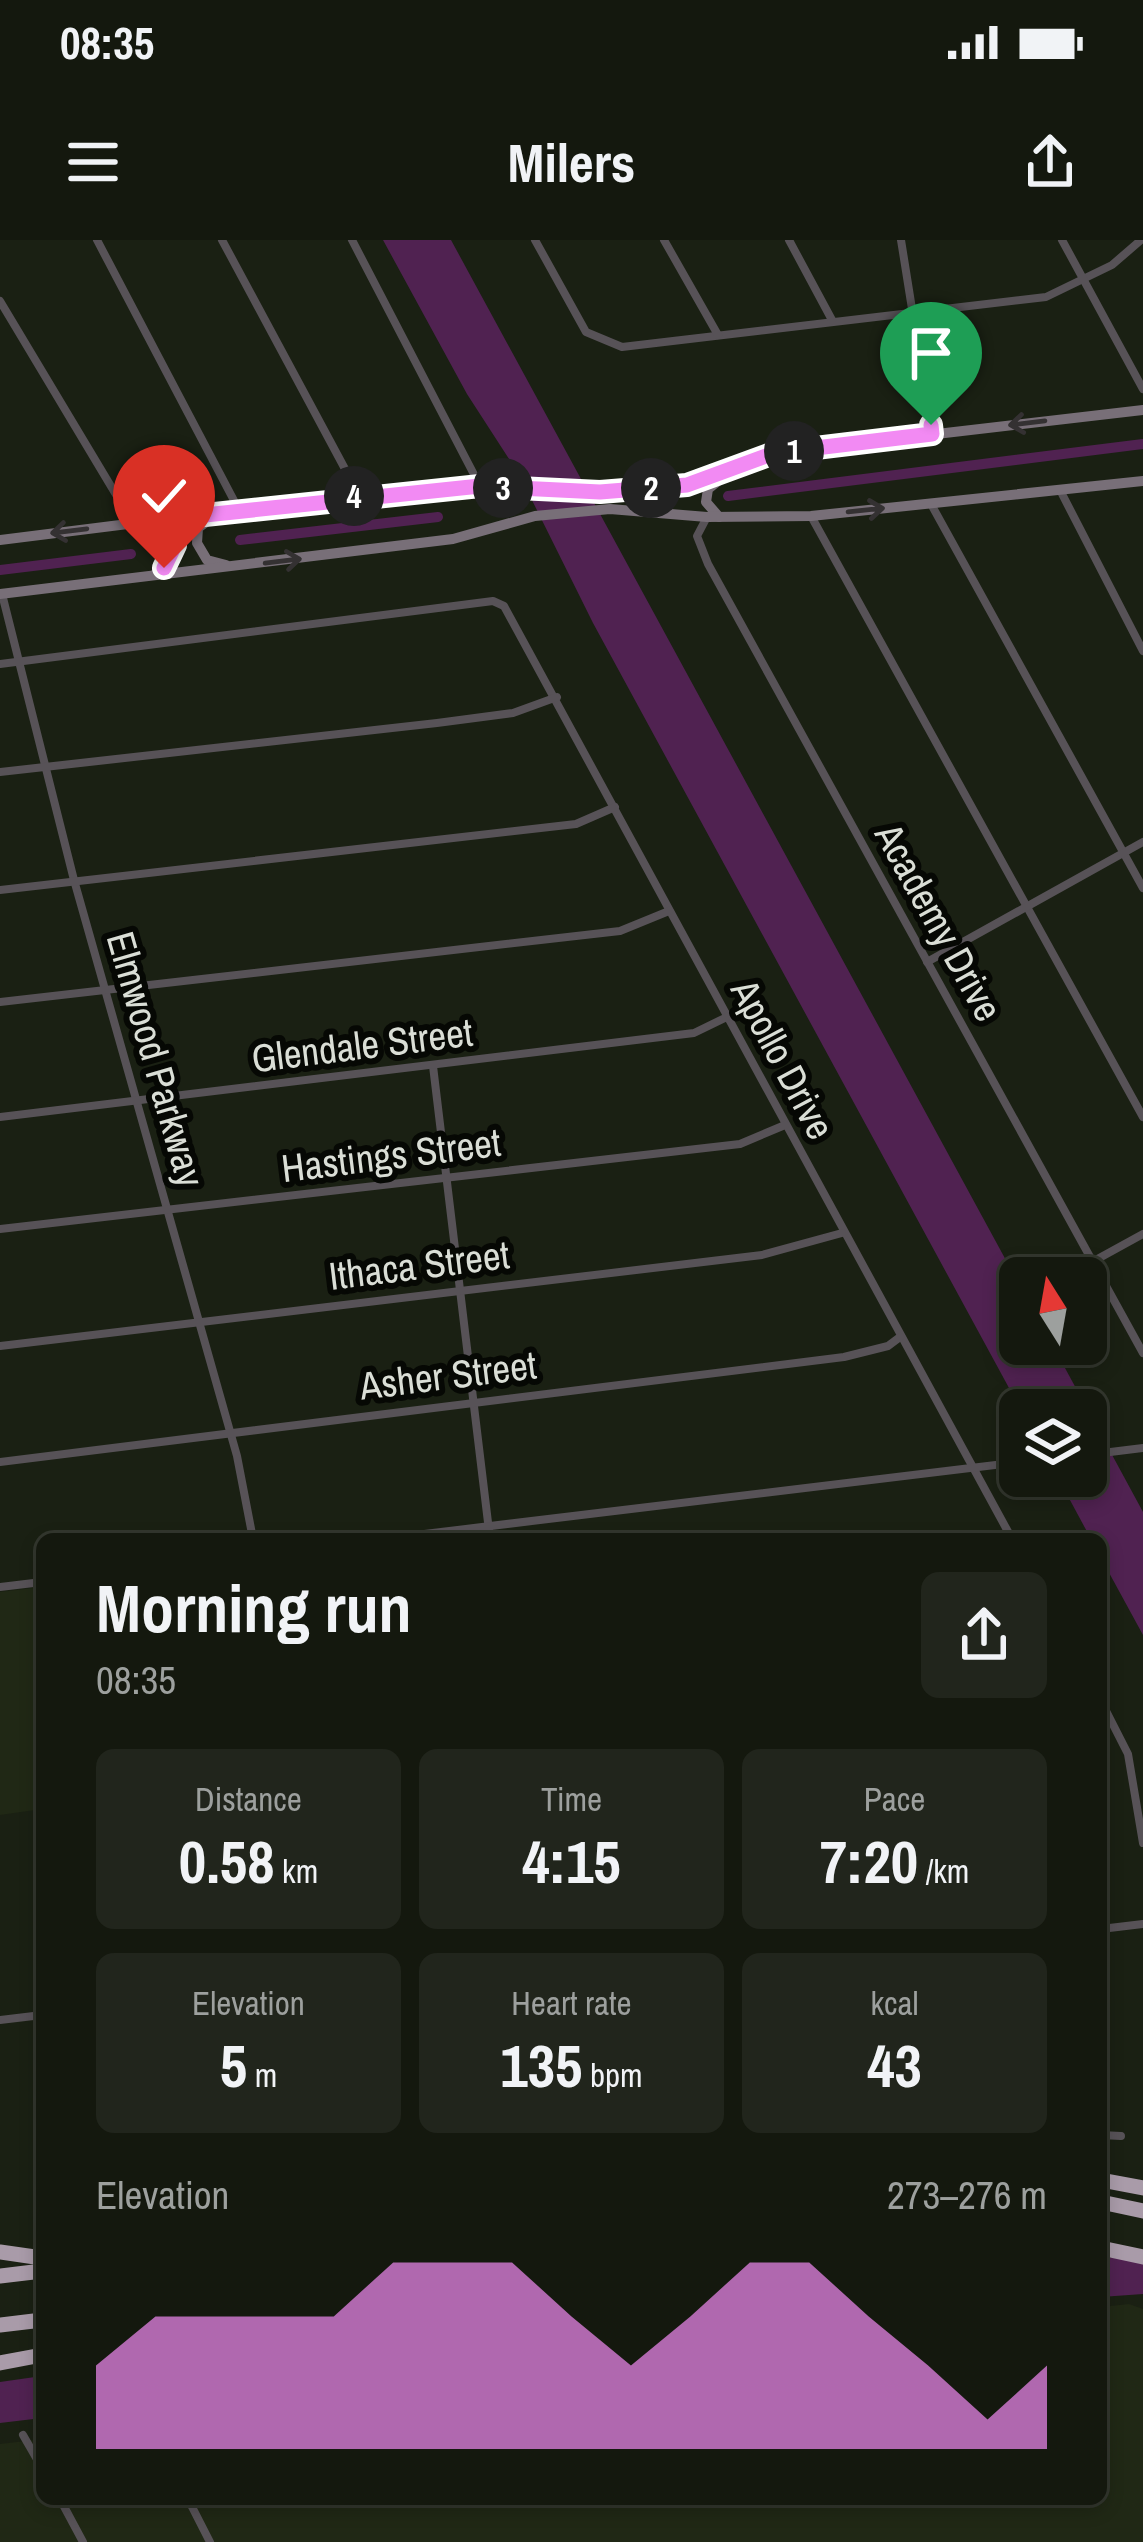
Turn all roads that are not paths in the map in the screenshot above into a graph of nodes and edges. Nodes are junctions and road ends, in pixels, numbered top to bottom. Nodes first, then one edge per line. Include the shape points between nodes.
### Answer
1 (97, 240) edge
2 (222, 240) edge
3 (352, 240) edge
4 (535, 240) edge
5 (664, 240) edge
6 (789, 240) edge
7 (901, 240) edge
8 (1062, 240) edge
9 (1141, 240) edge
10 (1084, 280) junction
11 (0, 301) edge
12 (916, 311) junction
13 (832, 320) junction
14 (718, 335) junction
15 (1143, 389) edge
16 (1143, 410) edge
17 (932, 434) junction
18 (736, 467) junction
19 (1143, 482) edge
20 (480, 486) junction
21 (1060, 490) junction
22 (359, 495) junction
23 (932, 504) junction
24 (239, 510) junction
25 (219, 513) junction
26 (811, 516) junction
27 (713, 517) junction
28 (148, 521) junction
29 (133, 523) junction
30 (0, 540) edge
31 (233, 567) junction
32 (148, 577) junction
33 (1, 594) edge
34 (1143, 651) edge
35 (18, 662) junction
36 (0, 664) edge
37 (556, 698) junction
38 (44, 767) junction
39 (0, 772) edge
40 (615, 807) junction
41 (1143, 842) edge
42 (1125, 852) junction
43 (74, 880) junction
44 (1143, 888) edge
45 (0, 890) edge
46 (1024, 908) junction
47 (669, 911) junction
48 (927, 962) junction
49 (104, 990) junction
50 (0, 1002) edge
51 (727, 1017) junction
52 (433, 1066) junction
53 (137, 1100) junction
54 (0, 1117) edge
55 (1143, 1117) edge
56 (784, 1125) junction
57 (446, 1179) junction
58 (169, 1211) junction
59 (0, 1229) edge
60 (842, 1233) junction
61 (1143, 1234) edge
62 (1089, 1257) edge
63 (1101, 1257) edge
64 (460, 1289) junction
65 (1107, 1289) edge
66 (200, 1322) junction
67 (900, 1337) junction
68 (0, 1346) edge
69 (1143, 1353) edge
70 (474, 1402) junction
71 (230, 1431) junction
72 (1143, 1448) edge
73 (1107, 1453) edge
74 (0, 1462) edge
75 (999, 1465) edge
76 (973, 1468) junction
77 (488, 1526) junction
78 (253, 1533) edge
79 (431, 1533) edge
80 (489, 1533) edge
81 (1009, 1533) edge
82 (36, 1583) edge
83 (0, 1587) edge
84 (1107, 1713) edge
85 (1143, 1843) edge
86 (1143, 1924) edge
87 (1107, 1928) edge
88 (36, 2016) edge
89 (0, 2020) edge
90 (1107, 2135) edge
91 (1121, 2136) dead end
92 (1107, 2181) edge
93 (1143, 2188) edge
94 (1108, 2204) edge
95 (1143, 2211) edge
96 (1107, 2249) edge
97 (0, 2252) edge
98 (36, 2257) edge
99 (1143, 2257) edge
100 (36, 2272) edge
101 (0, 2276) edge
102 (36, 2321) edge
103 (0, 2325) edge
104 (36, 2356) edge
105 (0, 2363) edge
106 (23, 2434) dead end
107 (36, 2457) edge
108 (63, 2505) edge
109 (191, 2505) edge
110 (83, 2542) edge
111 (210, 2542) edge

1 - 24 street
2 - 22 street
3 - 20 street
4 - 14 street via 586,332 622,347
5 - 14 street
6 - 13 street
7 - 12 street
8 - 10 street
9 - 10 street
10 - 12 street via 1046,297
10 - 15 street
11 - 29 street
12 - 13 street
12 - 17 street
13 - 14 street
16 -> 17 main road
17 - 18 main road via 774,453
18 - 20 main road via 687,485 600,492
18 - 27 main road via 708,489
19 - 21 main road
20 - 22 main road
21 - 23 main road
21 - 34 street
22 - 24 main road
26 -> 23 main road
23 - 42 street
24 - 25 main road
25 - 28 main road
25 - 31 main road via 198,528 197,543 207,560
26 - 27 main road
26 - 46 street
31 -> 27 main road via 453,539 535,516 610,509
27 - 48 street, Academy Drive via 697,536 708,564
28 - 29 main road
28 - 32 main road via 175,545 164,568
29 -> 30 main road
31 - 32 main road
32 - 33 main road
33 - 35 street, Elmwood Parkway
35 - 36 street
35 - 37 street, Apollo Drive via 504,606
35 - 38 street, Elmwood Parkway
37 - 38 street via 437,724
37 - 40 street, Apollo Drive
38 - 39 street
38 - 43 street, Elmwood Parkway
40 - 43 street via 576,824
40 - 47 street, Apollo Drive
41 - 42 street
42 - 44 street
42 - 46 street
43 - 45 street
43 - 49 street, Elmwood Parkway
46 - 48 street
46 - 55 street
47 - 49 street via 620,931
47 - 51 street, Apollo Drive
48 - 62 street, Academy Drive
49 - 50 street
49 - 53 street, Elmwood Parkway
51 - 52 street, Glendale Street via 694,1033
51 - 56 street, Apollo Drive
52 - 53 street, Glendale Street
52 - 57 street
53 - 54 street, Glendale Street
53 - 58 street, Elmwood Parkway
56 - 57 street, Hastings Street via 740,1144
56 - 60 street, Apollo Drive
57 - 58 street, Hastings Street
57 - 64 street
58 - 59 street, Hastings Street
58 - 66 street, Elmwood Parkway
60 - 64 street, Ithaca Street via 762,1255
60 - 67 street, Apollo Drive
61 - 63 street
64 - 66 street, Ithaca Street
64 - 70 street
65 - 69 street, Academy Drive
66 - 68 street, Ithaca Street
66 - 71 street, Elmwood Parkway
67 - 70 street, Asher Street via 844,1357
67 - 76 street, Apollo Drive
70 - 71 street, Asher Street
70 - 77 street
71 - 74 street, Asher Street
71 - 78 street, Elmwood Parkway
72 - 73 street
75 - 76 street
76 - 77 street
76 - 81 street, Apollo Drive
77 - 79 street
77 - 80 street
82 - 83 street
84 - 85 street via 1128,1754
86 - 87 street
88 - 89 street
90 - 91 street
92 - 93 highway
94 - 95 highway
96 - 99 highway
97 - 98 highway
100 - 101 highway
102 - 103 highway
104 - 105 highway
106 - 107 street
108 - 110 street
109 - 111 street

